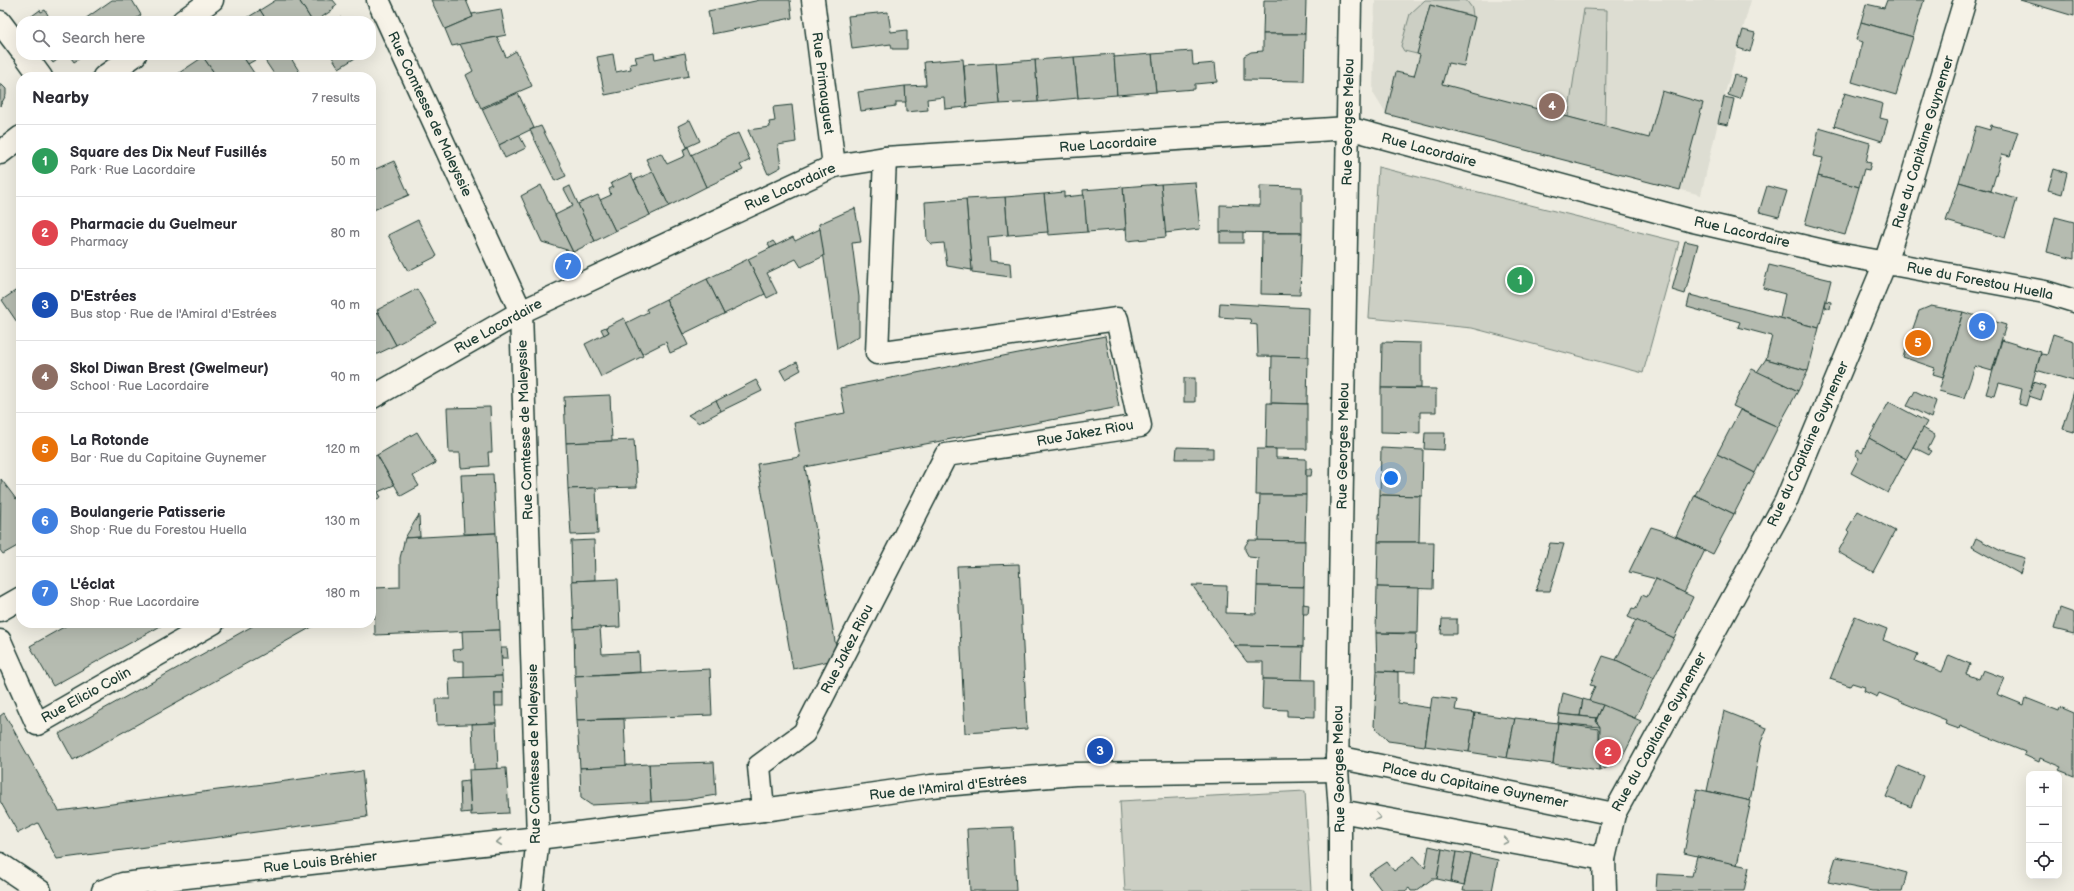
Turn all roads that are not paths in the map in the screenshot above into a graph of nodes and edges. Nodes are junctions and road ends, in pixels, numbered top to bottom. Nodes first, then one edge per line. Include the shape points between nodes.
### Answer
1 (212, 0) edge
2 (378, 0) edge
3 (813, 0) edge
4 (1350, 0) edge
5 (1965, 0) edge
6 (190, 16) edge
7 (0, 22) edge
8 (16, 43) edge
9 (29, 60) edge
10 (128, 60) edge
11 (37, 72) edge
12 (111, 72) edge
13 (1348, 128) junction
14 (16, 141) edge
15 (0, 153) edge
16 (885, 158) junction
17 (834, 166) junction
18 (1885, 263) junction
19 (2074, 301) edge
20 (521, 312) junction
21 (376, 395) edge
22 (16, 601) edge
23 (0, 610) edge
24 (204, 628) edge
25 (0, 641) edge
26 (1337, 763) junction
27 (763, 810) junction
28 (1340, 811) junction
29 (1614, 814) junction
30 (538, 838) junction
31 (1604, 859) junction
32 (0, 864) edge
33 (40, 891) edge
34 (103, 891) edge
35 (532, 891) edge
36 (1340, 891) edge
37 (1605, 891) edge

1 - 6 street
2 - 20 street, Rue Comtesse de Maleyssie
3 - 17 street, Rue Primauguet
4 - 13 street, Rue Georges Melou
5 - 18 street, Rue du Capitaine Guynemer
7 - 8 street
9 - 11 street
10 - 12 street
13 - 16 street, Rue Lacordaire
13 - 18 street, Rue Lacordaire via 1689,220
13 - 26 street, Rue Georges Melou
14 - 15 street
16 - 17 street, Rue Lacordaire
16 - 27 street, Rue Jakez Riou via 877,353 1117,319 1140,426 946,456 804,733 758,766
17 - 20 street, Rue Lacordaire
18 - 19 street, Rue du Forestou Huella via 2045,292
18 - 29 street, Rue du Capitaine Guynemer via 1786,501
20 - 21 street, Rue Lacordaire
20 - 30 street, Rue Comtesse de Maleyssie
22 - 23 street
24 - 25 street, Rue Elicio Colin via 37,724
26 - 27 street, Rue de l'Amiral d'Estrées via 1075,774 931,786
26 - 28 street, Rue Georges Melou
26 - 29 street, Place du Capitaine Guynemer
27 - 30 street, Rue de l'Amiral d'Estrées
28 -> 31 street
28 - 36 street, Rue Georges Melou
29 - 31 street, Rue du Capitaine Guynemer
30 -> 34 street, Rue Louis Bréhier via 123,884
30 - 35 street, Rue Comtesse de Maleyssie
31 - 37 street, Rue du Capitaine Guynemer
32 - 33 street

